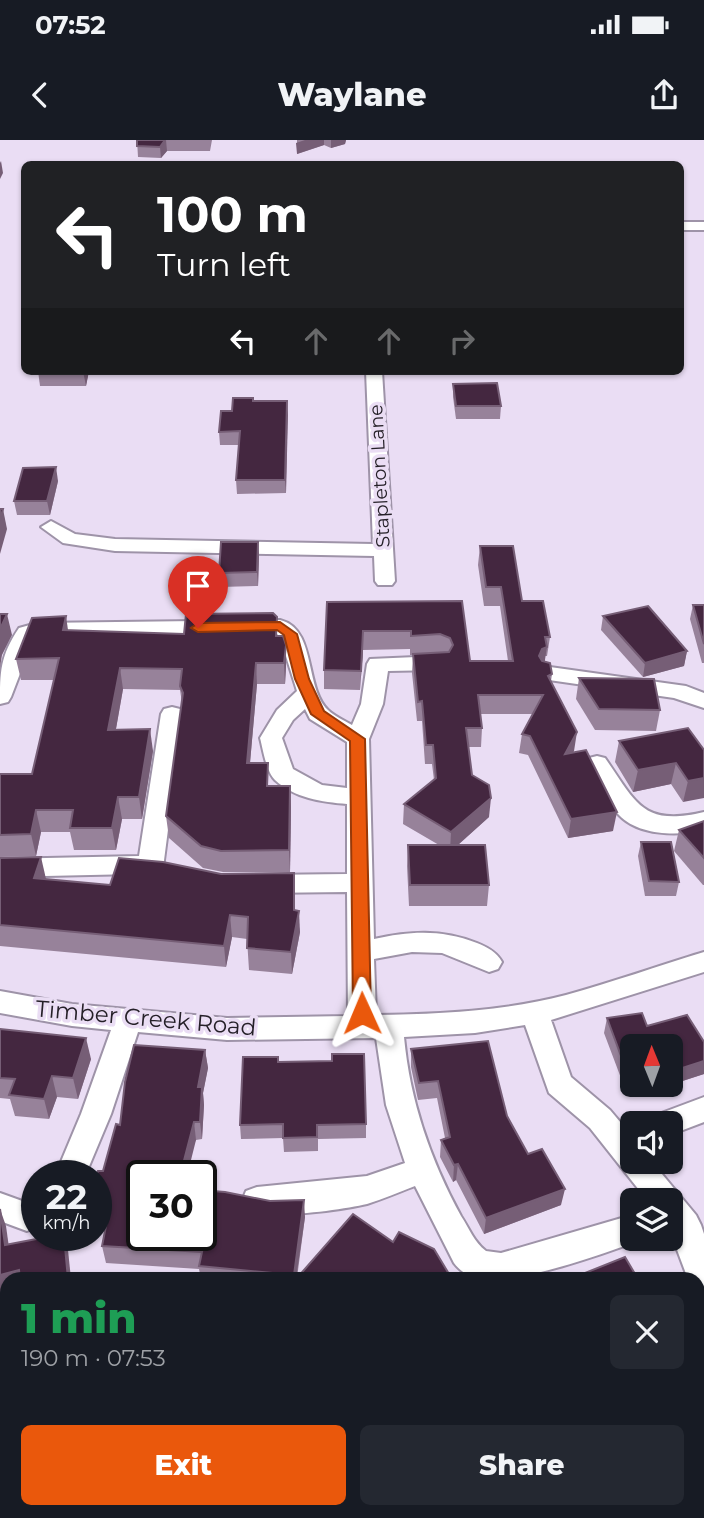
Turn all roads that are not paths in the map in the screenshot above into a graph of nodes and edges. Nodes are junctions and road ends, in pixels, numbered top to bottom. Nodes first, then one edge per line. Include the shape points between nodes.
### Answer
1 (684, 226) edge
2 (704, 226) edge
3 (374, 375) edge
4 (51, 527) dead end
5 (383, 550) junction
6 (385, 581) dead end
7 (439, 663) edge
8 (550, 674) edge
9 (308, 692) junction
10 (0, 697) edge
11 (704, 701) edge
12 (172, 714) dead end
13 (358, 739) junction
14 (597, 764) dead end
15 (359, 797) junction
16 (704, 821) edge
17 (0, 868) edge
18 (360, 883) junction
19 (234, 884) edge
20 (362, 952) junction
21 (489, 962) dead end
22 (704, 962) edge
23 (0, 1002) edge
24 (534, 1013) junction
25 (128, 1021) junction
26 (376, 1027) junction
27 (704, 1109) edge
28 (683, 1118) edge
29 (620, 1140) edge
30 (77, 1160) edge
31 (424, 1169) junction
32 (236, 1196) edge
33 (0, 1207) edge
34 (21, 1215) edge
35 (683, 1223) edge
36 (620, 1233) edge
37 (702, 1272) edge

1 - 2 street
3 - 5 street, Stapleton Lane
4 - 5 street via 70,539 115,545
5 - 6 street, Stapleton Lane
7 - 13 street via 378,664 372,704
8 - 11 street via 678,691
9 - 10 street via 290,634 280,626 37,629 26,633 16,651
9 - 13 street via 318,714
9 - 15 street via 285,715 271,738 283,774 317,793
12 - 17 street via 160,870 136,865
13 - 15 street
14 - 16 street via 631,813 682,825
15 - 18 street
18 - 19 street
18 - 20 street
20 - 21 street via 432,939 467,948
20 - 26 street
22 - 24 street, Timber Creek Road
23 - 25 street, Timber Creek Road
24 - 26 street, Timber Creek Road via 475,1022
24 - 29 street via 559,1084
25 - 26 street, Timber Creek Road via 227,1029
25 - 30 street
26 - 31 street via 390,1054 404,1121
27 - 28 street
31 - 32 street via 367,1190 288,1200
31 - 36 street via 468,1257 491,1268
33 - 34 street
35 - 37 street

